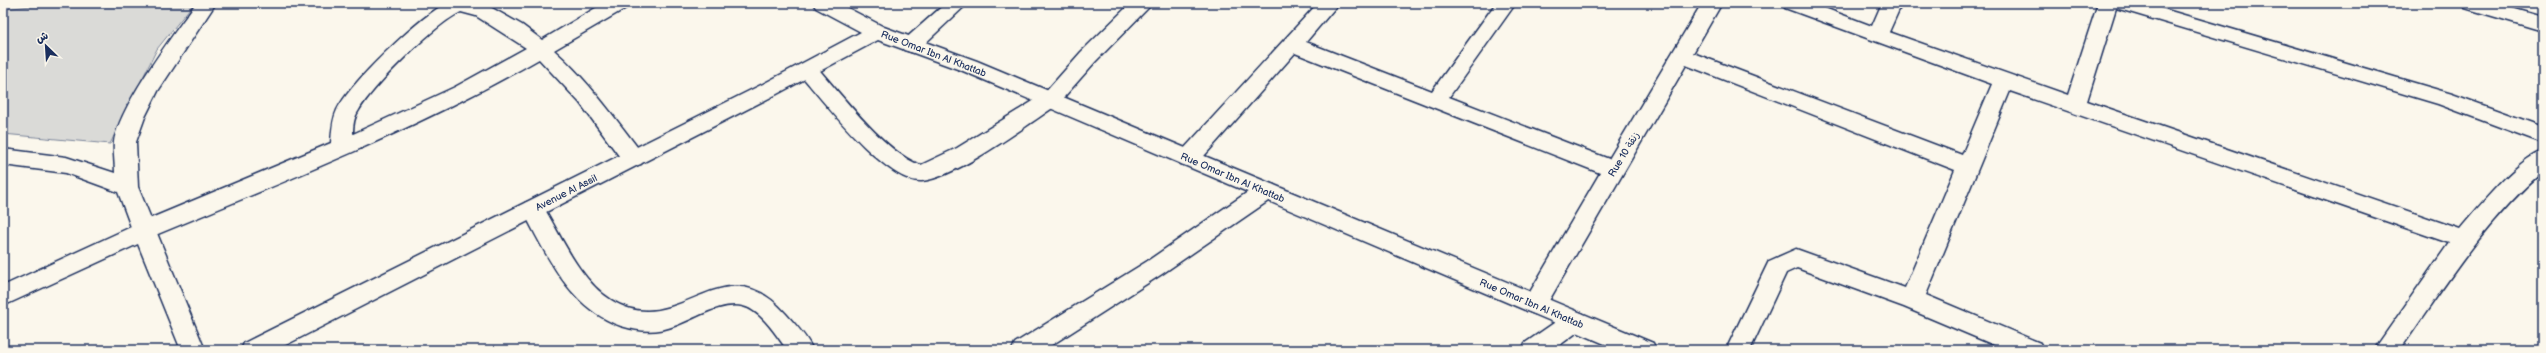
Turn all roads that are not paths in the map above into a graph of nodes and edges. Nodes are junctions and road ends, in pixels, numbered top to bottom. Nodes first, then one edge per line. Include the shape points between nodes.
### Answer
1 (206, 3) edge
2 (619, 3) edge
3 (823, 3) edge
4 (958, 3) edge
5 (1143, 3) edge
6 (1329, 3) edge
7 (1506, 3) edge
8 (1712, 3) edge
9 (1792, 3) edge
10 (1892, 3) edge
11 (2108, 3) edge
12 (2121, 3) edge
13 (2472, 3) edge
14 (2543, 24) edge
15 (877, 32) junction
16 (1878, 34) junction
17 (911, 44) junction
18 (1292, 44) junction
19 (541, 48) junction
20 (1681, 56) junction
21 (808, 70) junction
22 (2004, 80) junction
23 (1050, 100) junction
24 (1436, 100) junction
25 (2076, 105) junction
26 (2543, 135) edge
27 (342, 146) junction
28 (3, 157) edge
29 (633, 158) junction
30 (1189, 158) junction
31 (2543, 159) edge
32 (1967, 166) junction
33 (1614, 170) junction
34 (127, 187) junction
35 (1266, 191) junction
36 (533, 209) junction
37 (145, 230) junction
38 (2466, 240) junction
39 (3, 297) edge
40 (1912, 300) junction
41 (1535, 304) junction
42 (1575, 321) junction
43 (193, 350) edge
44 (253, 350) edge
45 (801, 350) edge
46 (1024, 350) edge
47 (1534, 350) edge
48 (1644, 350) edge
49 (1738, 350) edge
50 (2031, 350) edge
51 (2386, 350) edge

1 - 34 street via 178,42 134,116 125,142
2 - 19 street
3 - 15 street, Rue Omar Ibn Al Khattab
4 - 17 street
5 - 23 street via 1088,57
6 - 18 street
7 - 24 street
8 - 20 street, Rue 10 زنقة
9 - 16 street
10 - 16 street
11 - 25 street
12 - 26 street via 2445,99
13 - 14 street
15 - 17 street, Rue Omar Ibn Al Khattab
15 - 21 street, Avenue Al Assil
16 - 22 street via 1932,56
17 - 23 street, Rue Omar Ibn Al Khattab
18 - 24 street
18 - 30 street
19 - 27 street via 440,102
19 - 27 street via 476,8 464,5 448,10 364,89 343,121
19 - 29 street via 596,107
20 - 32 street
20 - 33 street, Rue 10 زنقة
21 - 23 street via 881,150 904,169 921,174 944,166
21 - 29 street, Avenue Al Assil
22 - 25 street
22 - 32 street
23 - 30 street, Rue Omar Ibn Al Khattab
24 - 33 street
25 - 38 street
27 - 37 street
28 - 34 street via 48,160 97,172
29 - 36 street, Avenue Al Assil
30 - 35 street, Rue Omar Ibn Al Khattab
31 - 38 street via 2511,186
32 - 40 street
33 - 41 street, Rue 10 زنقة
34 - 37 street
35 - 41 street, Rue Omar Ibn Al Khattab
35 - 46 street via 1154,268
36 - 44 street, Avenue Al Assil
36 - 45 street via 587,292 603,306 640,322 656,322 727,296 755,300 770,312
37 - 39 street
37 - 43 street via 151,253
38 - 51 street
40 - 49 street via 1796,258 1777,267
40 - 50 street
41 - 42 street, Rue Omar Ibn Al Khattab
42 - 47 street
42 - 48 street, Rue Omar Ibn Al Khattab

